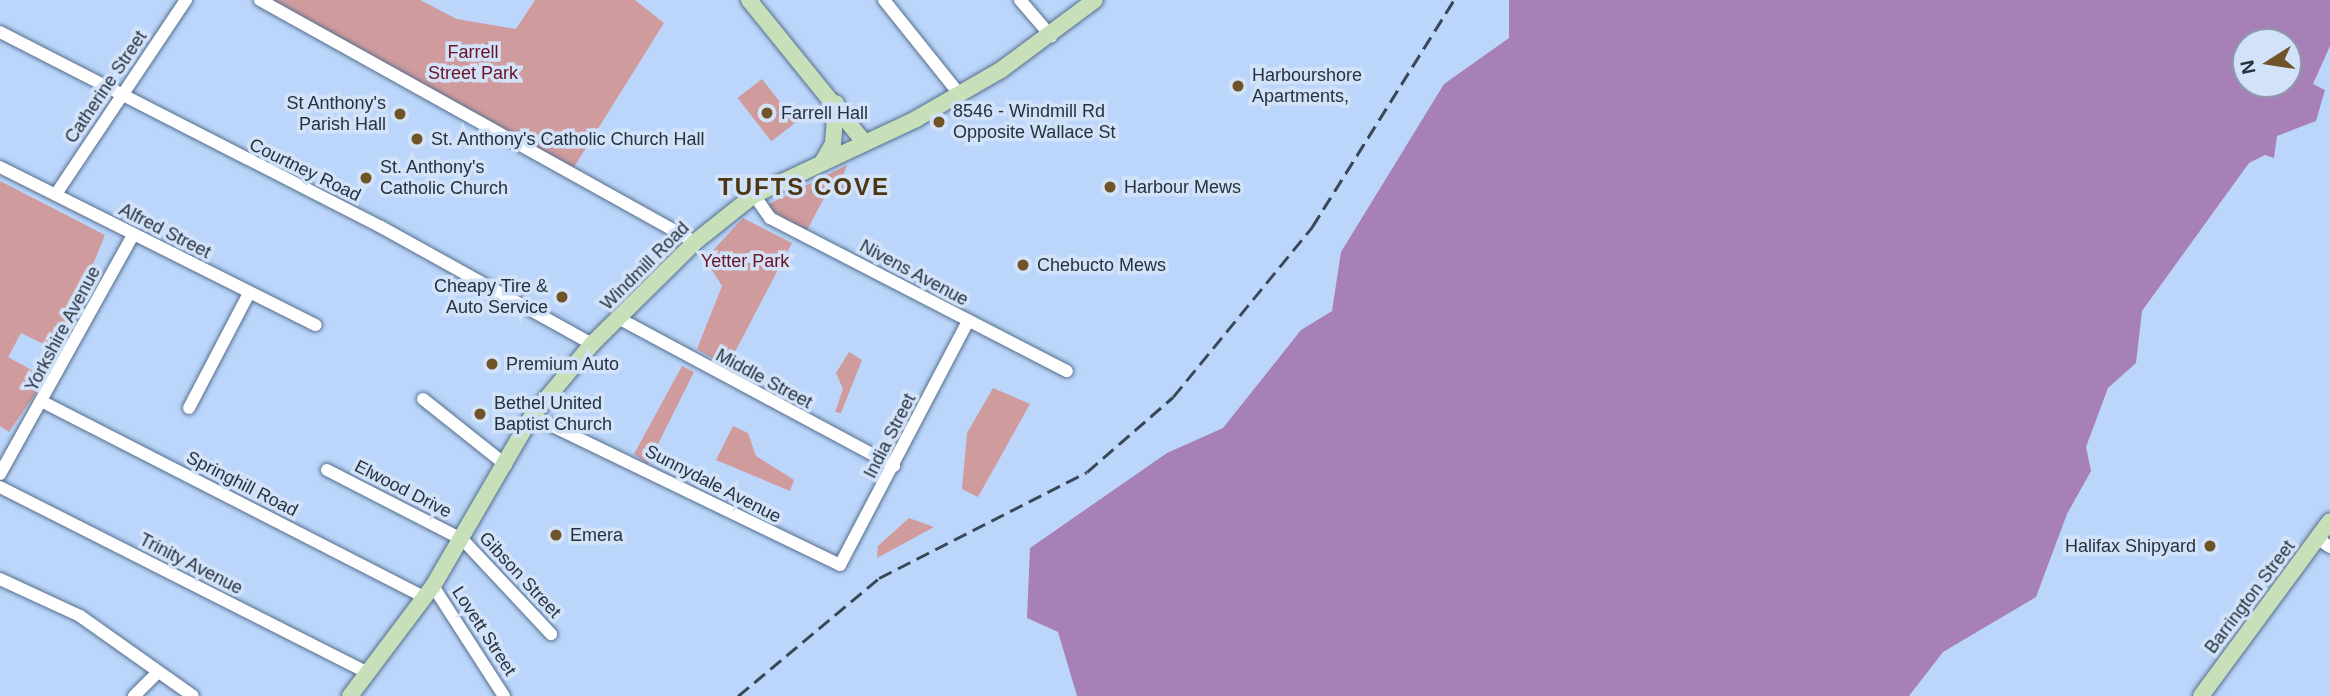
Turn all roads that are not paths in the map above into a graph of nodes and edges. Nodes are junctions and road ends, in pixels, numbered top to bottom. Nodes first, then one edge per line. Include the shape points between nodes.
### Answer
1 (186, 0) edge
2 (260, 0) edge
3 (749, 0) edge
4 (884, 0) edge
5 (1020, 0) edge
6 (1095, 0) edge
7 (0, 32) edge
8 (1051, 36) junction
9 (960, 95) junction
10 (120, 97) junction
11 (836, 103) junction
12 (864, 142) junction
13 (823, 161) junction
14 (0, 167) edge
15 (56, 194) junction
16 (754, 195) junction
17 (133, 235) junction
18 (695, 242) junction
19 (249, 293) junction
20 (620, 319) junction
21 (968, 320) junction
22 (316, 325) dead end
23 (592, 344) junction
24 (1067, 371) dead end
25 (423, 399) dead end
26 (43, 402) junction
27 (189, 408) dead end
28 (533, 416) junction
29 (506, 465) junction
30 (894, 466) junction
31 (327, 470) dead end
32 (0, 474) edge
33 (0, 486) edge
34 (2330, 521) edge
35 (463, 540) junction
36 (2324, 543) edge
37 (840, 565) joint
38 (0, 579) edge
39 (429, 592) junction
40 (551, 634) dead end
41 (158, 672) junction
42 (367, 672) junction
43 (134, 696) edge
44 (192, 696) edge
45 (349, 696) edge
46 (504, 696) edge
47 (2201, 696) edge

1 - 10 street, Catherine Street
2 - 18 street
3 - 11 main road
4 - 9 street
5 - 8 street
6 - 8 main road, Windmill Road
7 - 10 street, Courtney Road
8 - 9 main road, Windmill Road
9 - 12 main road, Windmill Road
10 - 15 street, Catherine Street
10 - 23 street, Courtney Road via 381,227
11 - 12 main road
11 - 13 main road via 832,144
12 - 13 main road, Windmill Road
13 - 16 main road, Windmill Road
14 - 15 street, Alfred Street
15 - 17 street, Alfred Street
16 - 18 main road, Windmill Road
16 - 21 street, Nivens Avenue via 770,218
17 - 19 street, Alfred Street
17 - 26 street, Yorkshire Avenue
18 - 20 main road, Windmill Road
19 - 22 street, Alfred Street
19 - 27 street
20 - 23 main road, Windmill Road
20 - 30 street, Middle Street
21 - 24 street, Nivens Avenue
21 - 30 street, India Street
23 - 28 main road, Windmill Road
25 - 29 street
26 - 32 street, Yorkshire Avenue
26 - 39 street, Springhill Road
28 - 29 main road, Windmill Road
28 - 37 street, Sunnydale Avenue
29 - 35 main road, Windmill Road
30 - 37 street, India Street
31 - 35 street, Elwood Drive
33 - 42 street, Trinity Avenue
34 - 36 main road, Barrington Street
35 - 39 main road, Windmill Road
35 - 40 street, Gibson Street
36 - 47 main road, Barrington Street
38 - 41 street via 80,616
39 - 42 main road, Windmill Road
39 - 46 street, Lovett Street
41 - 43 street
41 - 44 street
42 - 45 main road, Windmill Road

